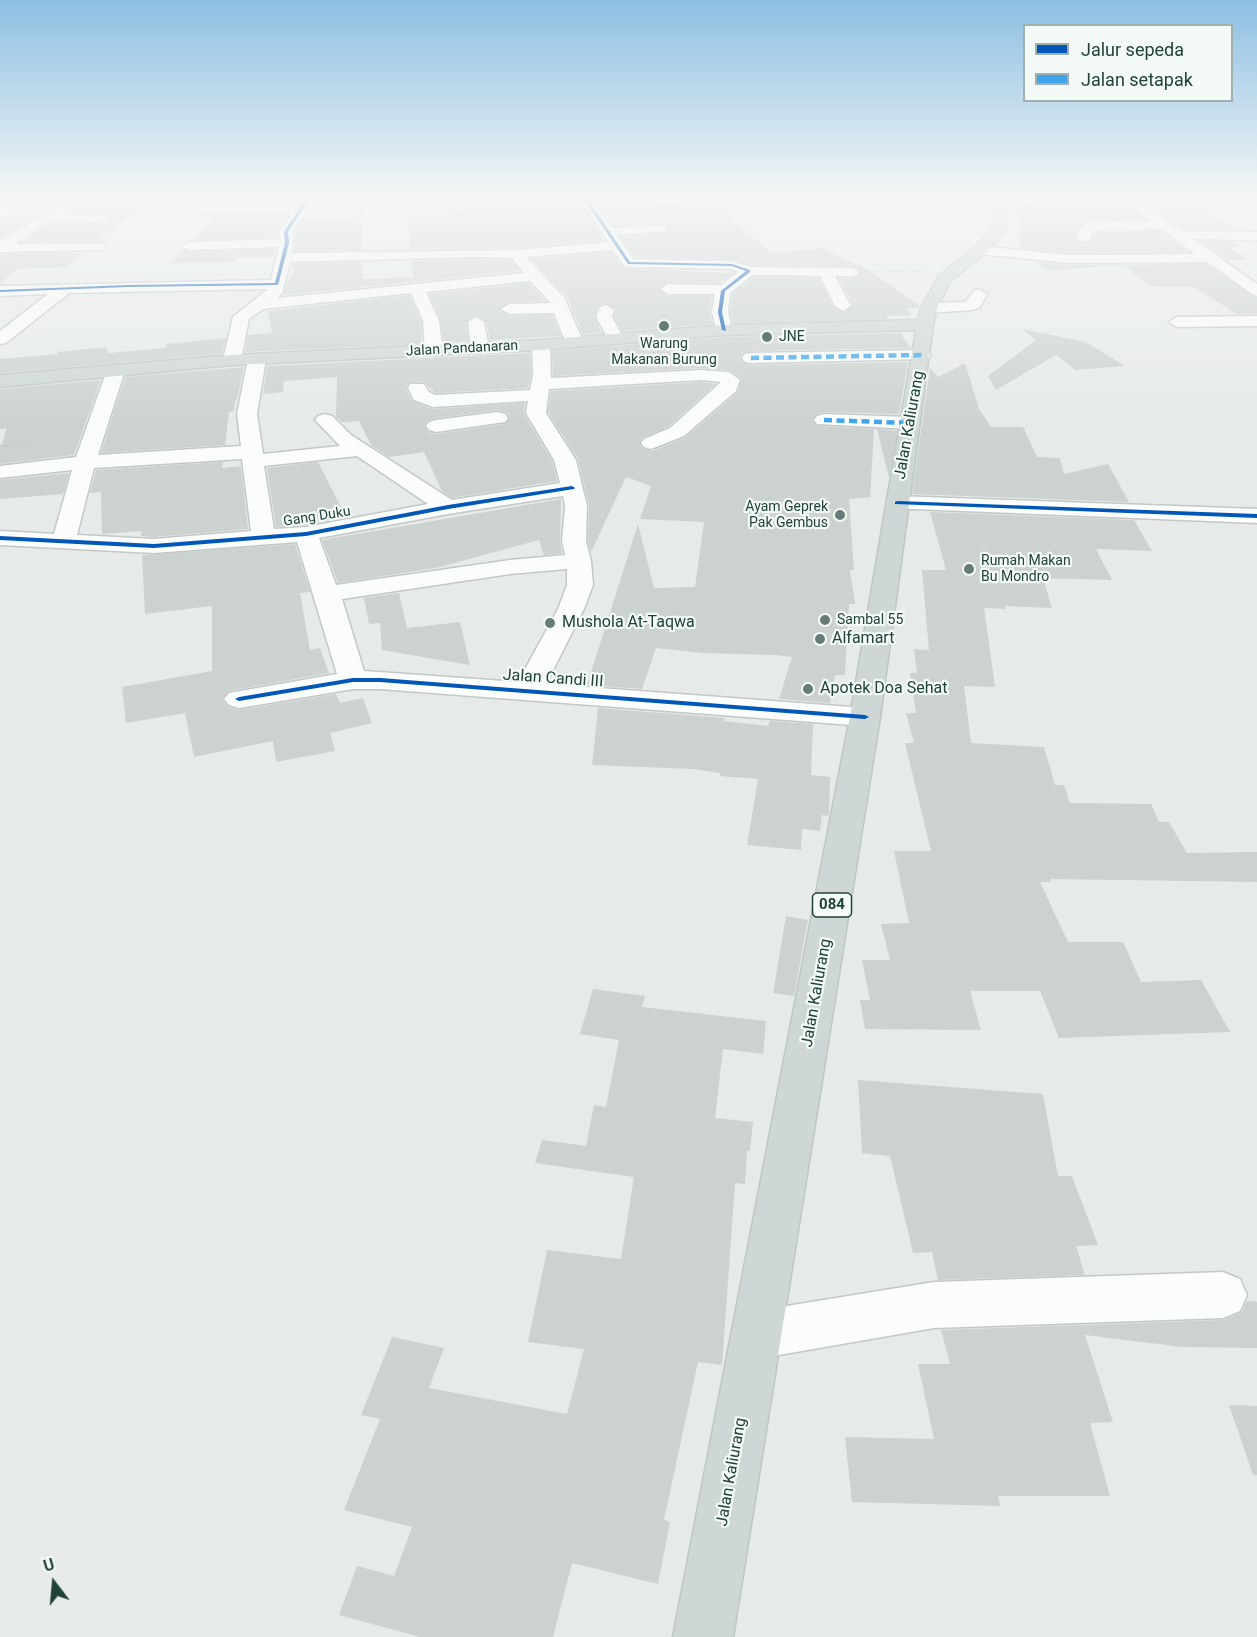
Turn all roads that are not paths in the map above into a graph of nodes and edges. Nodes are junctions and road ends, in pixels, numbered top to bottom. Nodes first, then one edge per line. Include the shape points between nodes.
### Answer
1 (111, 274) edge
2 (279, 274) edge
3 (509, 274) edge
4 (533, 274) edge
5 (741, 274) edge
6 (831, 274) edge
7 (949, 274) edge
8 (1232, 274) edge
9 (277, 284) junction
10 (128, 286) junction
11 (64, 289) junction
12 (417, 289) junction
13 (668, 289) dead end
14 (725, 290) junction
15 (0, 291) edge
16 (1257, 291) edge
17 (979, 294) dead end
18 (261, 304) junction
19 (843, 306) dead end
20 (560, 308) junction
21 (509, 309) dead end
22 (606, 310) dead end
23 (1257, 321) edge
24 (476, 322) dead end
25 (1177, 322) dead end
26 (925, 329) junction
27 (724, 330) junction
28 (615, 337) junction
29 (0, 339) edge
30 (574, 341) junction
31 (541, 345) junction
32 (480, 348) junction
33 (434, 350) junction
34 (751, 358) dead end
35 (257, 359) junction
36 (232, 360) junction
37 (116, 370) junction
38 (0, 381) edge
39 (417, 388) dead end
40 (538, 398) junction
41 (325, 420) dead end
42 (824, 420) dead end
43 (910, 423) junction
44 (436, 426) dead end
45 (651, 443) dead end
46 (359, 450) junction
47 (253, 456) junction
48 (85, 462) junction
49 (0, 472) edge
50 (572, 488) junction
51 (897, 503) junction
52 (448, 507) junction
53 (1257, 516) edge
54 (306, 534) junction
55 (263, 537) junction
56 (0, 538) edge
57 (64, 540) junction
58 (579, 561) junction
59 (327, 594) junction
60 (353, 680) junction
61 (527, 692) junction
62 (239, 699) dead end
63 (865, 717) junction
64 (1223, 1295) dead end
65 (756, 1335) junction
66 (704, 1637) edge

1 - 10 street via 133,276
2 - 9 street
3 - 12 street
4 - 20 street via 556,297
5 - 14 street
6 - 19 street
7 - 26 main road, Jalan Kaliurang / 084
8 - 16 street
9 - 10 street
9 - 18 street via 274,293
10 - 11 street
11 - 15 street
11 - 29 street
12 - 18 street
12 - 33 street via 431,321
13 - 14 street
14 - 27 street via 720,312
17 - 26 street via 974,304
18 - 36 street via 241,317
20 - 21 street
20 - 30 street
22 - 28 street via 604,317
23 - 25 street
24 - 32 street
26 - 27 main road, Jalan Pandanaran
26 - 34 street
26 - 43 main road, Jalan Kaliurang / 084
27 - 28 main road, Jalan Pandanaran
28 - 30 main road, Jalan Pandanaran
30 - 31 main road, Jalan Pandanaran
31 - 32 main road, Jalan Pandanaran
31 - 40 street
32 - 33 main road, Jalan Pandanaran
33 - 35 main road, Jalan Pandanaran
35 - 36 main road, Jalan Pandanaran
35 - 47 street via 247,414
36 - 37 main road, Jalan Pandanaran
37 - 38 main road, Jalan Pandanaran
37 - 48 street
39 - 40 street via 421,396 433,401
40 - 44 street
40 - 45 street via 701,375 723,375 731,380 729,387 677,432
40 - 50 street via 565,460
41 - 46 street
42 - 43 street
43 - 51 main road, Jalan Kaliurang / 084
46 - 47 street
46 - 52 street
47 - 48 street
47 - 55 street
48 - 49 street
48 - 57 street
50 - 52 street, Gang Duku
50 - 58 street via 576,506 574,542
51 - 53 street
51 - 63 main road, Jalan Kaliurang / 084
52 - 54 street, Gang Duku
54 - 55 street, Gang Duku
54 - 59 street
55 - 57 street, Gang Duku via 154,546
56 - 57 street, Gang Duku
58 - 59 street via 510,567
58 - 61 street via 580,585 574,601
59 - 60 street
60 - 61 street, Jalan Candi III
60 - 62 street, Jalan Candi III
61 - 63 street, Jalan Candi III
63 - 65 main road, Jalan Kaliurang / 084
64 - 65 street via 934,1305
65 - 66 main road, Jalan Kaliurang / 084

